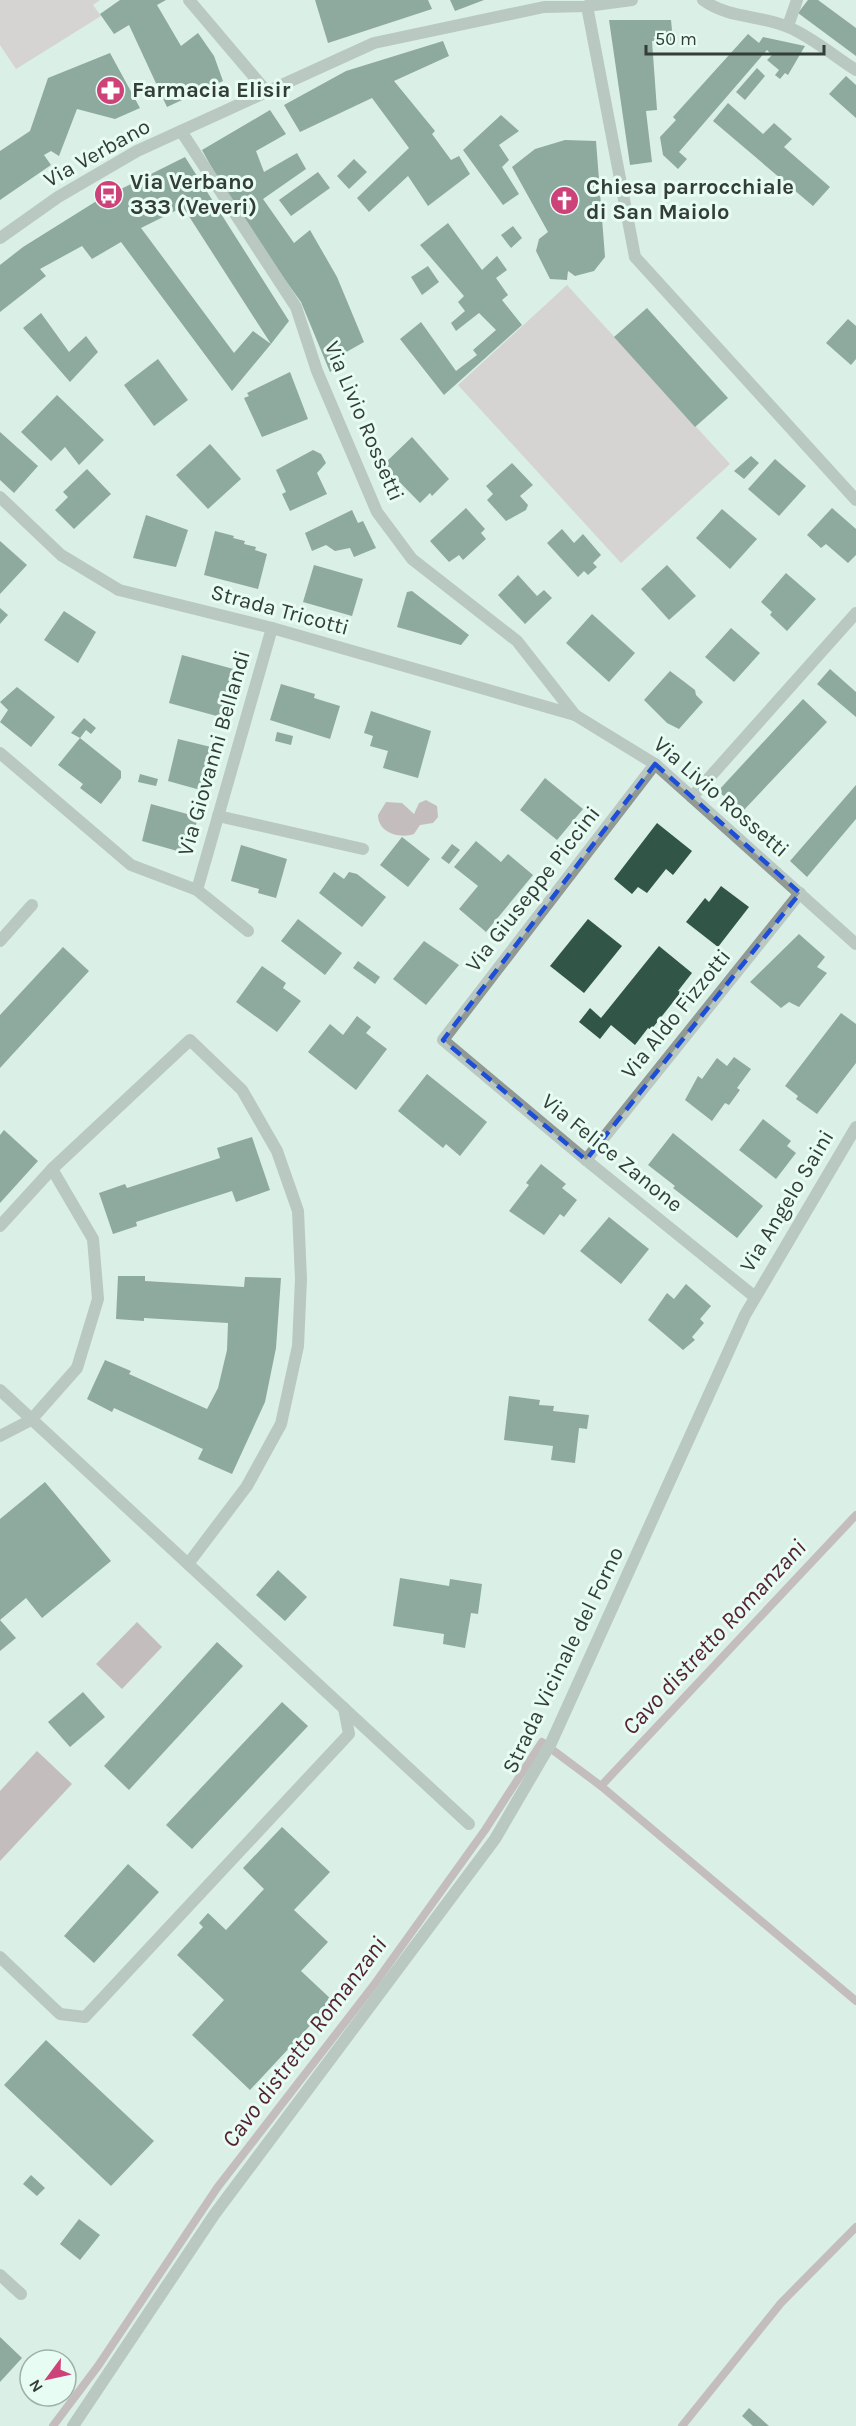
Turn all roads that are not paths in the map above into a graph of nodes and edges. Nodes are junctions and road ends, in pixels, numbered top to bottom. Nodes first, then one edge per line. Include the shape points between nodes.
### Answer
1 (189, 0) edge
2 (632, 0) edge
3 (704, 0) edge
4 (797, 0) edge
5 (587, 6) junction
6 (788, 26) junction
7 (856, 70) edge
8 (267, 92) junction
9 (181, 131) junction
10 (0, 238) edge
11 (0, 496) edge
12 (856, 500) edge
13 (856, 613) edge
14 (272, 628) junction
15 (575, 715) junction
16 (0, 753) edge
17 (655, 764) junction
18 (692, 797) junction
19 (218, 816) junction
20 (363, 849) dead end
21 (197, 890) junction
22 (800, 893) junction
23 (32, 905) dead end
24 (248, 931) dead end
25 (0, 941) edge
26 (856, 944) edge
27 (443, 1040) joint
28 (856, 1127) edge
29 (586, 1160) junction
30 (52, 1169) junction
31 (0, 1226) edge
32 (755, 1296) junction
33 (0, 1390) edge
34 (32, 1420) junction
35 (0, 1436) edge
36 (188, 1564) junction
37 (344, 1708) junction
38 (469, 1824) dead end
39 (0, 1957) edge
40 (0, 2275) edge
41 (21, 2295) dead end
42 (73, 2426) edge

1 - 8 street
2 - 5 street, Via Verbano
3 - 6 street via 737,15
4 - 6 street
5 - 8 street, Via Verbano via 544,7 374,43
5 - 12 street via 635,256
6 - 7 street
8 - 9 street, Via Verbano
9 - 10 street, Via Verbano via 137,151 58,197
9 - 15 street, Via Livio Rossetti via 296,307 316,371 377,512 412,559 517,642
11 - 14 street, Strada Tricotti via 61,555 119,590
13 - 18 street
14 - 15 street, Strada Tricotti
14 - 19 street, Via Giovanni Bellandi
15 - 17 street, Via Livio Rossetti
16 - 21 street via 131,865
17 - 18 street, Via Livio Rossetti
17 - 27 street, Via Giuseppe Piccini
18 - 22 street, Via Livio Rossetti
19 - 20 street
19 - 21 street, Via Giovanni Bellandi
21 - 24 street
22 - 26 street, Via Livio Rossetti
22 - 29 street, Via Aldo Fizzotti
23 - 25 street
27 - 29 street, Via Felice Zanone
28 - 32 street, Via Angelo Saini
29 - 32 street, Via Felice Zanone
30 - 31 street
30 - 34 street via 93,1239 98,1299 77,1368
30 - 36 street via 190,1041 242,1090 278,1151 298,1211 298,1347 280,1424 247,1486
32 - 42 street, Strada Vicinale del Forno via 551,1743 495,1839 213,2215
33 - 34 street
34 - 35 street
34 - 36 street
36 - 37 street
37 - 38 street
37 - 39 street via 349,1734 85,2017 60,2014
40 - 41 street

